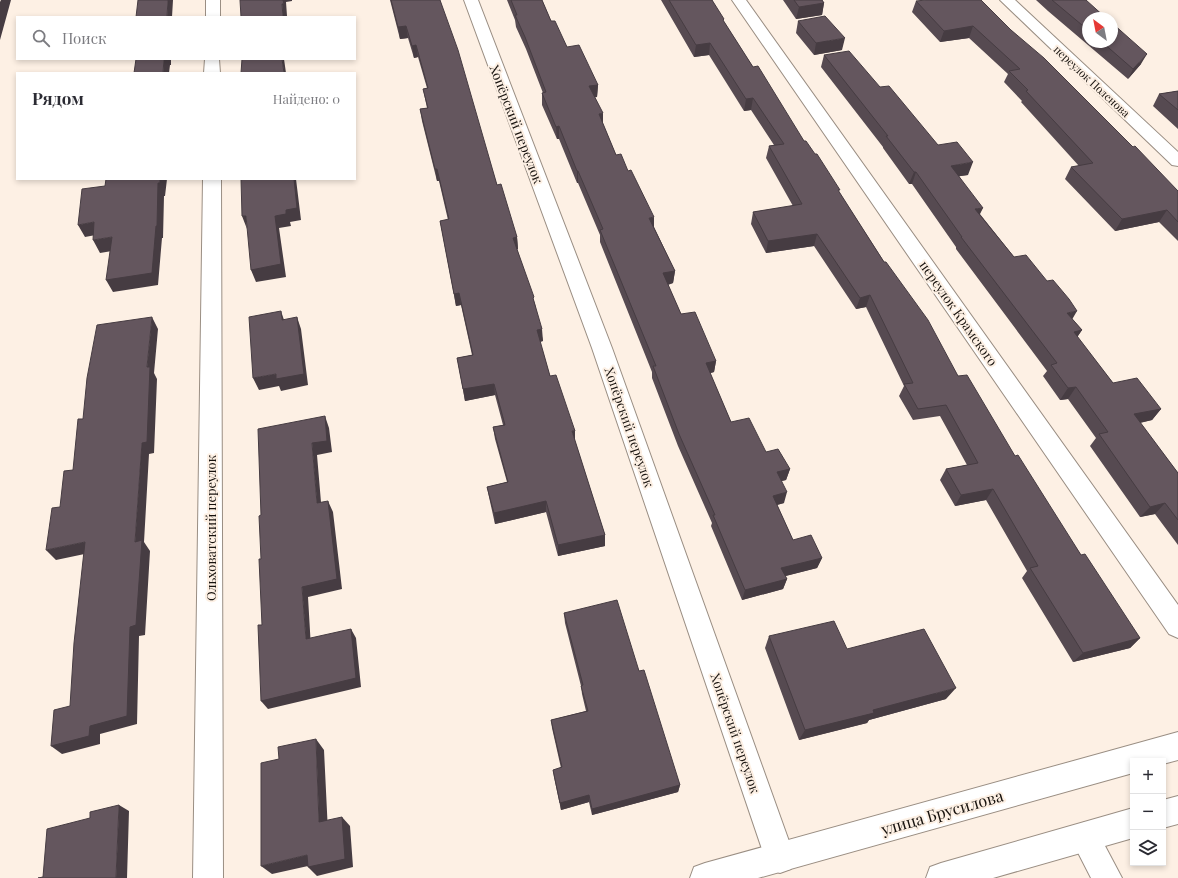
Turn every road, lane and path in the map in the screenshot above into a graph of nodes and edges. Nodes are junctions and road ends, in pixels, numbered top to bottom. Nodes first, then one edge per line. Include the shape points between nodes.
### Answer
1 (213, 0) edge
2 (471, 0) edge
3 (739, 0) edge
4 (1007, 0) edge
5 (213, 16) edge
6 (212, 60) edge
7 (212, 72) edge
8 (1178, 161) edge
9 (212, 180) edge
10 (1178, 626) edge
11 (1178, 746) edge
12 (1178, 810) edge
13 (1166, 813) edge
14 (1130, 824) edge
15 (1085, 837) junction
16 (780, 858) junction
17 (208, 878) edge
18 (705, 878) edge
19 (941, 878) edge
20 (1107, 878) edge

1 - 5 street
2 - 16 street, Хопёрский переулок via 602,348
3 - 10 street, переулок Крамского
4 - 8 street, переулок Поленова
6 - 7 street
9 - 17 street, Ольховатский переулок
11 - 16 street, улица Брусилова
12 - 13 street
14 - 15 street
15 - 19 street
15 - 20 street
16 - 18 street, улица Брусилова

